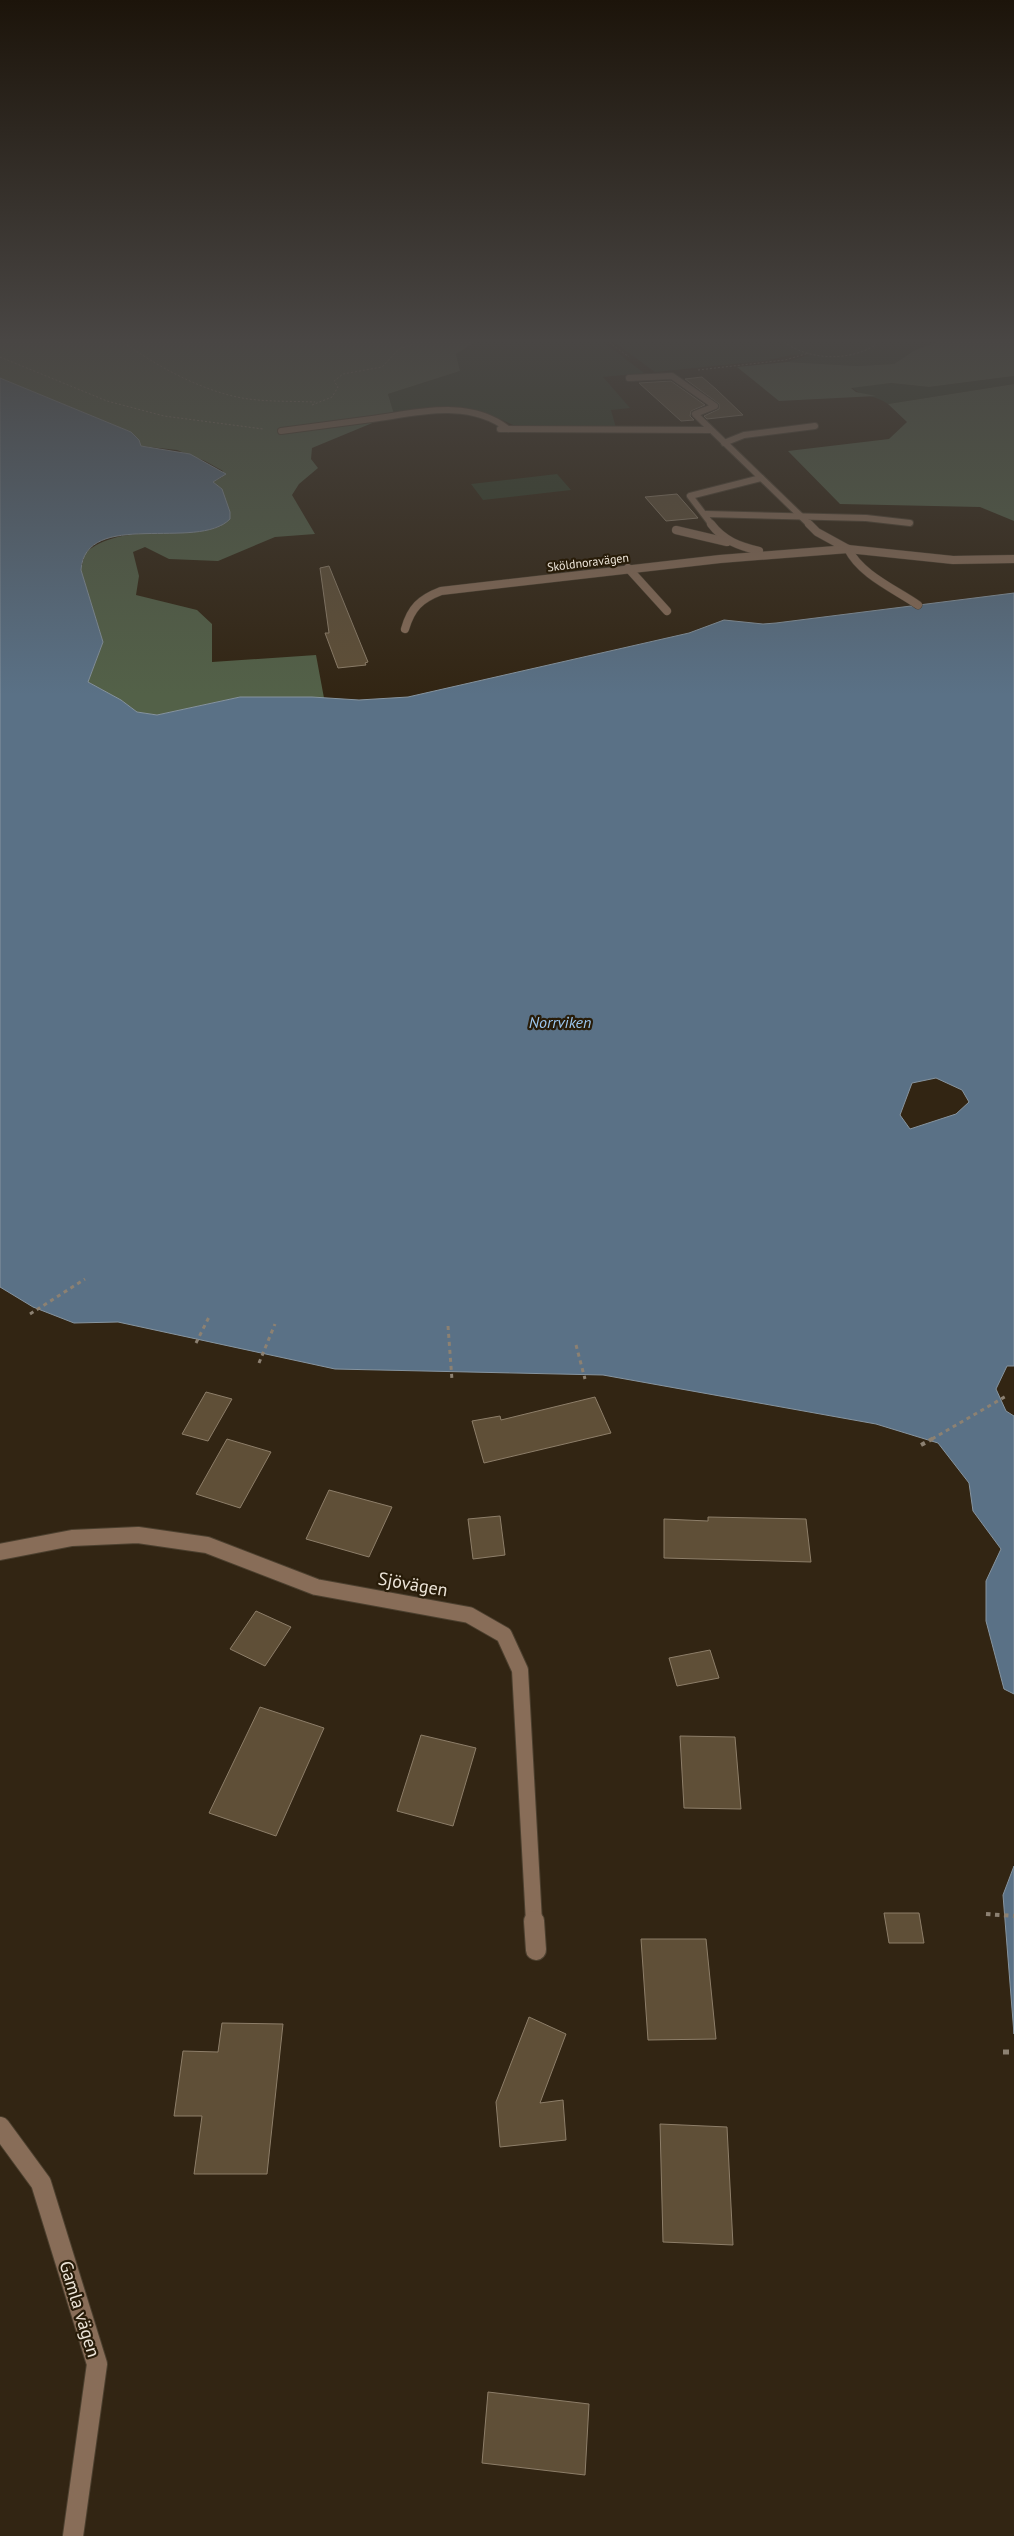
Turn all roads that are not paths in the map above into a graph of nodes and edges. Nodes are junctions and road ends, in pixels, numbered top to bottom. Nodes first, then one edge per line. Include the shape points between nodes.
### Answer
1 (740, 458) edge
2 (761, 478) junction
3 (706, 514) junction
4 (800, 516) junction
5 (910, 523) dead end
6 (676, 530) dead end
7 (727, 542) junction
8 (812, 546) dead end
9 (848, 549) junction
10 (794, 553) junction
11 (776, 554) junction
12 (720, 558) junction
13 (1014, 559) edge
14 (628, 568) junction
15 (918, 605) dead end
16 (667, 611) dead end
17 (405, 629) dead end
18 (0, 1552) edge
19 (536, 1950) dead end
20 (0, 2127) edge
21 (73, 2536) edge

1 - 2 street, Sköldnoravägen
2 - 3 street via 690,496
2 - 4 street, Sköldnoravägen
3 - 4 street
3 - 7 street via 713,528
4 - 5 street
4 - 9 street, Sköldnoravägen via 817,535
6 - 7 street
7 - 11 street
7 - 12 street
8 - 10 street, Sköldnoravägen
9 - 10 street, Sköldnoravägen
9 - 13 street, Sköldnoravägen via 953,560
9 - 15 street via 850,556 868,571
10 - 11 street, Sköldnoravägen
11 - 12 street, Sköldnoravägen
12 - 14 street, Sköldnoravägen
14 - 16 street
14 - 17 street, Sköldnoravägen via 441,591 421,598 409,612
18 - 19 street, Sjövägen via 72,1538 138,1535 207,1545 316,1587 469,1615 504,1635 520,1670
20 - 21 street, Gamla vägen via 41,2183 97,2364

